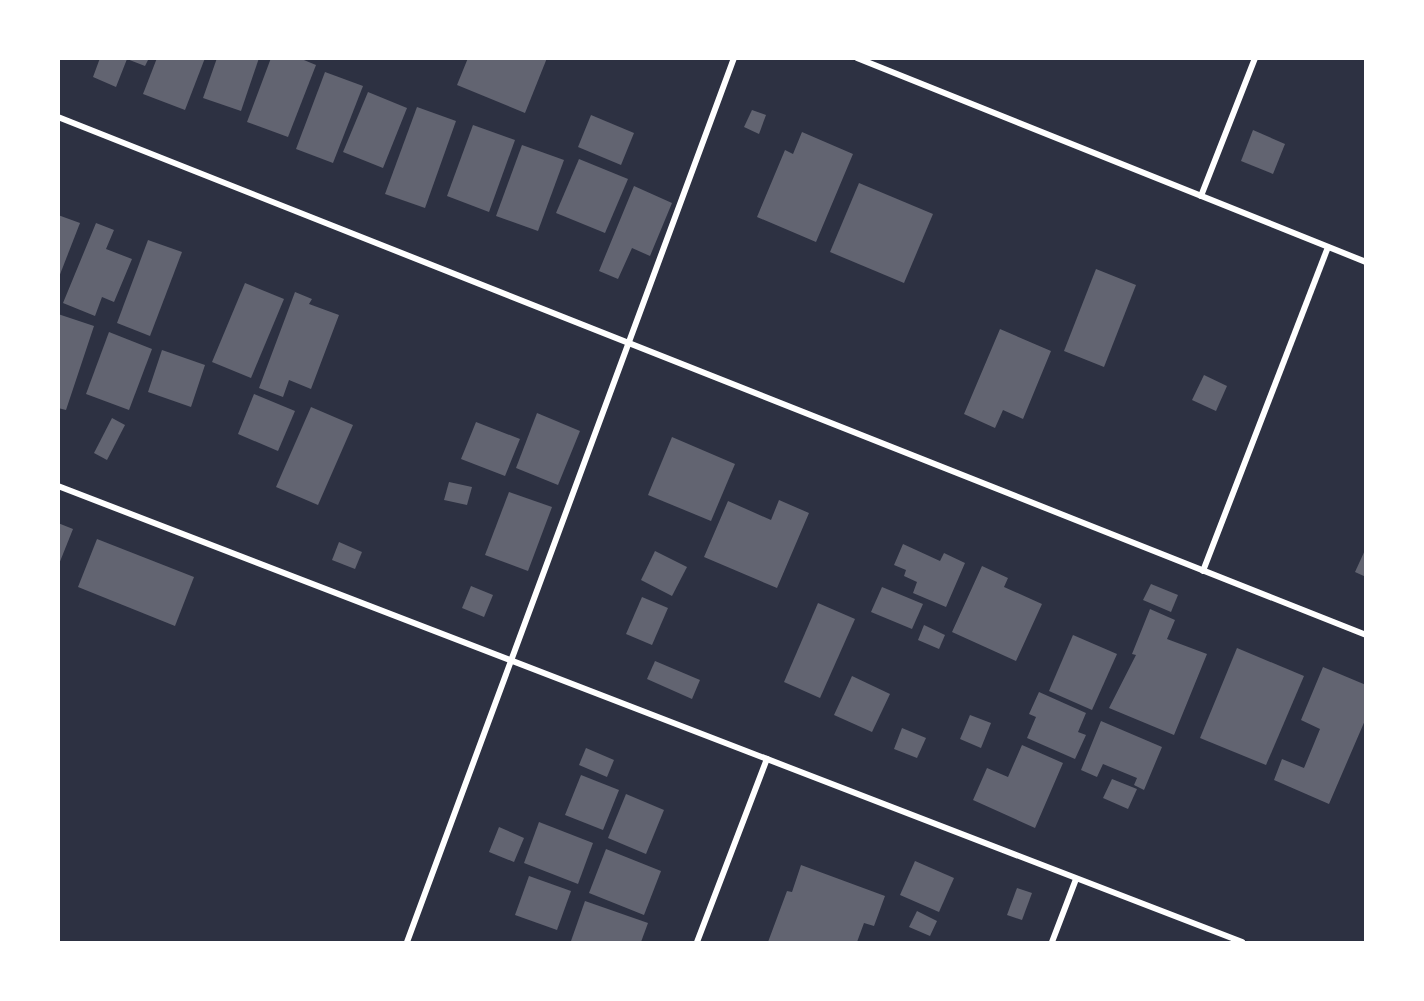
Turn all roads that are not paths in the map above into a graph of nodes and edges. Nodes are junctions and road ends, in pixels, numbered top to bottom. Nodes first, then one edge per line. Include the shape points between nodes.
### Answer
1 (734, 58) edge
2 (857, 58) edge
3 (1254, 58) edge
4 (58, 117) edge
5 (1201, 196) junction
6 (1328, 247) junction
7 (1365, 262) edge
8 (629, 344) junction
9 (58, 486) edge
10 (1203, 571) junction
11 (1365, 635) edge
12 (511, 661) junction
13 (767, 759) junction
14 (1076, 879) junction
15 (407, 942) edge
16 (697, 942) edge
17 (1052, 942) edge
18 (1242, 942) edge

1 - 8 street
2 - 5 street
3 - 5 street
4 - 8 street
5 - 6 street
6 - 7 street
6 - 10 street
8 - 10 street
8 - 12 street
9 - 12 street
10 - 11 street
12 - 13 street
12 - 15 street
13 - 14 street
13 - 16 street
14 - 17 street
14 - 18 street

